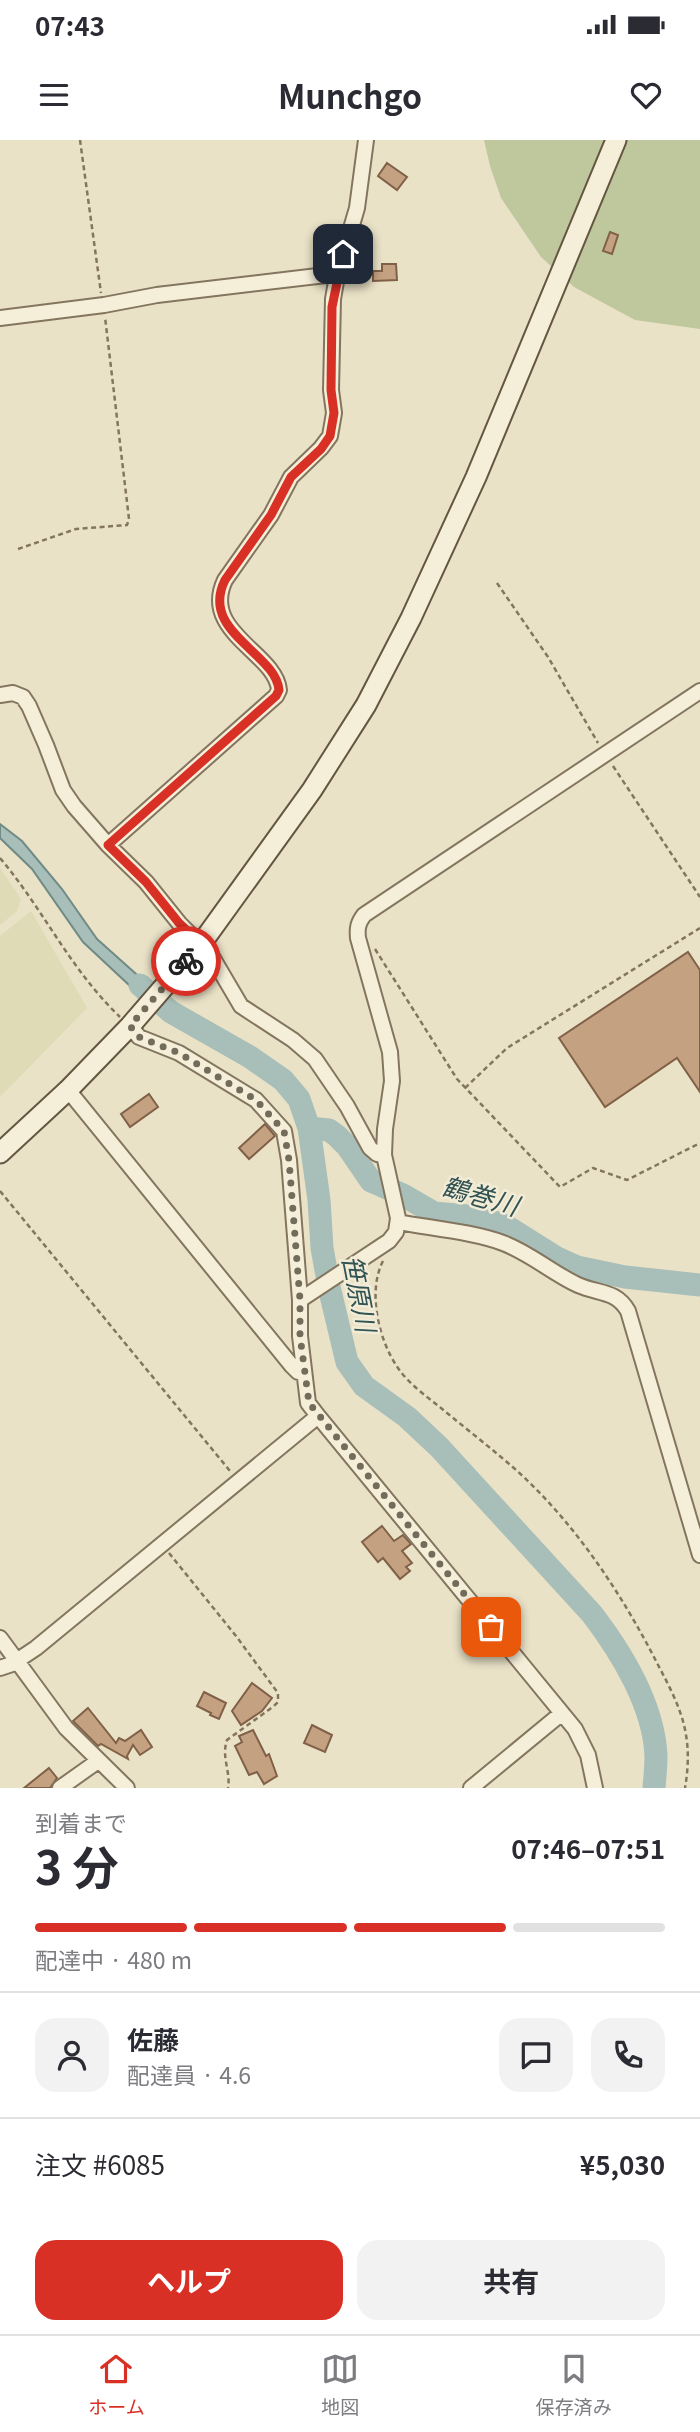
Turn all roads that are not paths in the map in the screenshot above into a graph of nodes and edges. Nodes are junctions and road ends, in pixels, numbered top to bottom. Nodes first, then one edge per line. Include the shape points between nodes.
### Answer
1 (366, 140) edge
2 (616, 140) edge
3 (337, 276) junction
4 (0, 318) edge
5 (700, 691) edge
6 (0, 695) edge
7 (108, 845) junction
8 (201, 944) junction
9 (130, 1026) junction
10 (68, 1090) junction
11 (0, 1153) edge
12 (385, 1160) junction
13 (398, 1220) junction
14 (300, 1300) junction
15 (304, 1373) junction
16 (318, 1416) junction
17 (700, 1496) edge
18 (685, 1500) junction
19 (700, 1555) edge
20 (0, 1638) edge
21 (18, 1660) junction
22 (0, 1668) edge
23 (562, 1713) junction
24 (98, 1761) junction
25 (60, 1788) edge
26 (127, 1788) edge
27 (471, 1788) edge
28 (595, 1788) edge

1 - 3 street via 358,208
2 - 8 street via 476,477 366,705 312,790
3 - 4 street
3 - 7 street via 331,323 334,413 330,436 291,477 220,591 225,621 275,677 279,690
5 - 12 street via 364,915 358,924 359,938 392,1071
6 - 7 street via 20,695 29,706 63,790
7 - 8 street
8 - 9 street
8 - 12 street via 242,1006 315,1059 348,1106 367,1145
9 - 10 street
9 - 14 street via 139,1037 179,1053 256,1100 284,1131
10 - 11 street
10 - 15 street via 292,1366
12 - 13 street
13 - 14 street via 389,1241
13 - 18 street via 504,1244 570,1281 622,1300
14 - 15 street
15 - 16 street via 309,1403
16 - 21 street
16 - 23 street
17 - 18 street
18 - 19 street
20 - 21 street
21 - 22 street
21 - 24 street via 66,1728
23 - 27 street
23 - 28 street via 584,1745
24 - 25 street
24 - 26 street

